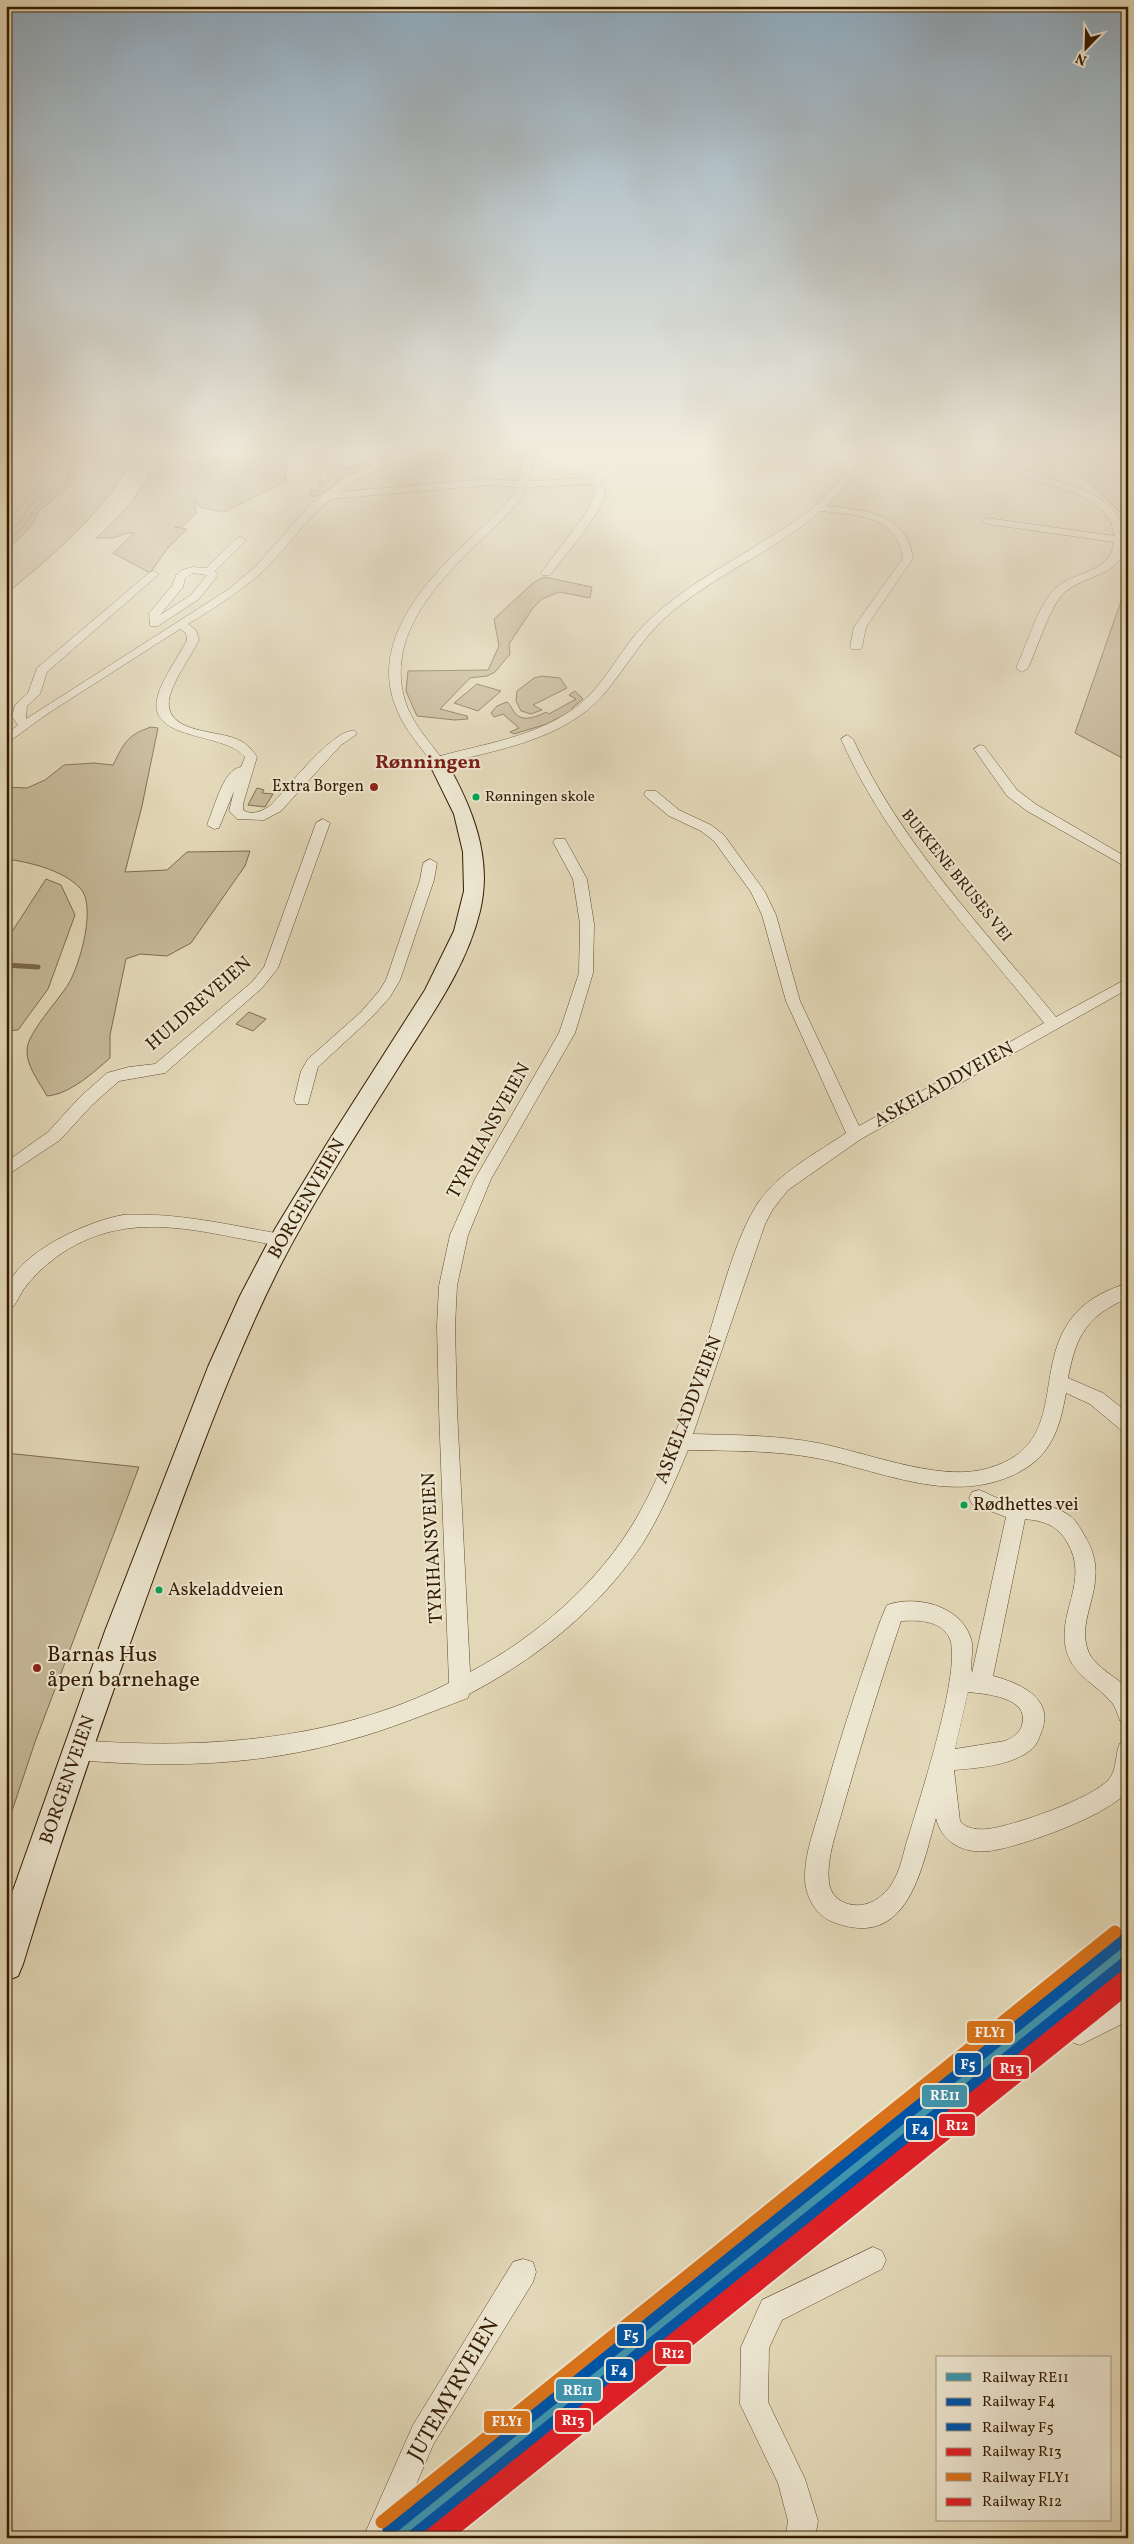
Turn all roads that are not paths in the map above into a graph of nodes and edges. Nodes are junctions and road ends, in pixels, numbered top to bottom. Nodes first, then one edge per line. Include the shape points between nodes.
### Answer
1 (213, 567) edge
2 (261, 567) edge
3 (450, 567) edge
4 (550, 567) edge
5 (730, 567) edge
6 (903, 567) edge
7 (1105, 567) edge
8 (209, 571) junction
9 (546, 572) dead end
10 (154, 574) dead end
11 (181, 625) junction
12 (856, 647) dead end
13 (1022, 668) dead end
14 (24, 725) junction
15 (351, 734) dead end
16 (847, 739) dead end
17 (6, 740) edge
18 (980, 749) dead end
19 (437, 761) junction
20 (249, 765) junction
21 (651, 794) dead end
22 (323, 823) dead end
23 (214, 825) dead end
24 (560, 842) dead end
25 (430, 863) dead end
26 (1128, 864) edge
27 (1128, 983) edge
28 (1054, 1025) junction
29 (302, 1100) dead end
30 (855, 1135) junction
31 (6, 1170) edge
32 (281, 1240) junction
33 (1128, 1290) edge
34 (6, 1303) edge
35 (1060, 1382) junction
36 (1128, 1425) edge
37 (681, 1442) junction
38 (979, 1498) dead end
39 (1018, 1511) junction
40 (970, 1682) junction
41 (460, 1690) junction
42 (1128, 1714) edge
43 (78, 1750) junction
44 (1128, 1750) edge
45 (942, 1760) junction
46 (6, 1964) edge
47 (1128, 2008) edge
48 (1080, 2033) dead end
49 (873, 2260) dead end
50 (524, 2272) dead end
51 (378, 2538) edge
52 (800, 2538) edge

1 - 8 street
2 - 11 street via 233,591
3 - 19 street, BORGENVEIEN via 420,598 403,626 395,656 396,689 407,718
4 - 9 street
5 - 19 street via 654,621 630,646 606,685 576,713 524,737
6 - 12 street via 860,627
7 - 13 street via 1059,590
8 - 8 street via 213,575 210,581 195,597 154,624 155,613 177,587 180,577 193,570
10 - 14 street via 41,671 34,694 20,705 18,717
11 - 14 street
11 - 20 street via 192,632 193,640 164,695 164,715 190,732 240,743 249,751
14 - 17 street
15 - 20 street via 337,742 276,808 264,816 242,816 236,811
16 - 28 street, BUKKENE BRUSES VEI via 886,816
18 - 26 street via 1012,793
19 - 32 street, BORGENVEIEN via 459,802 472,844 474,890 464,931 454,956 426,1004
20 - 23 street via 233,776
21 - 30 street via 674,813 719,838 758,892 769,915 793,1001
22 - 31 street, HULDREVEIEN via 271,968 257,985 160,1069 113,1077 54,1136
24 - 41 street, TYRIHANSVEIEN via 580,879 587,924 586,972 567,1033 482,1179 459,1235 448,1286 448,1409
25 - 29 street via 393,980 378,1004 309,1068
27 - 28 street, ASKELADDVEIEN
28 - 30 street, ASKELADDVEIEN
30 - 37 street, ASKELADDVEIEN via 782,1186 766,1205 747,1246
32 - 34 street via 157,1222 110,1223 84,1232 50,1252 19,1282
32 - 43 street, BORGENVEIEN via 211,1390
33 - 35 street via 1107,1298 1079,1322 1063,1357
35 - 36 street via 1086,1390
35 - 37 street via 1047,1434 1035,1453 1016,1468 974,1479 930,1476 797,1446
37 - 41 street, ASKELADDVEIEN via 644,1522 615,1566 554,1628 506,1663
38 - 39 street via 991,1506
39 - 40 street
39 - 42 street via 1063,1521 1083,1548 1088,1571 1076,1637 1078,1653 1085,1665 1127,1705
40 - 45 street
40 - 45 street via 997,1686 1027,1699 1034,1713 1033,1730 1019,1746 980,1757
40 - 45 street via 958,1631 931,1614 894,1612 856,1722 820,1852 817,1881 822,1899 834,1911 853,1917 869,1917 888,1906 905,1885
41 - 43 street, ASKELADDVEIEN via 387,1720 326,1737 188,1755
43 - 46 street, BORGENVEIEN
44 - 45 street via 1126,1771 1102,1802 989,1840 970,1840 956,1835 948,1823
47 - 48 street
49 - 52 street via 772,2310 755,2347 754,2404 791,2479 803,2521
50 - 51 street, JUTEMYRVEIEN via 423,2435

